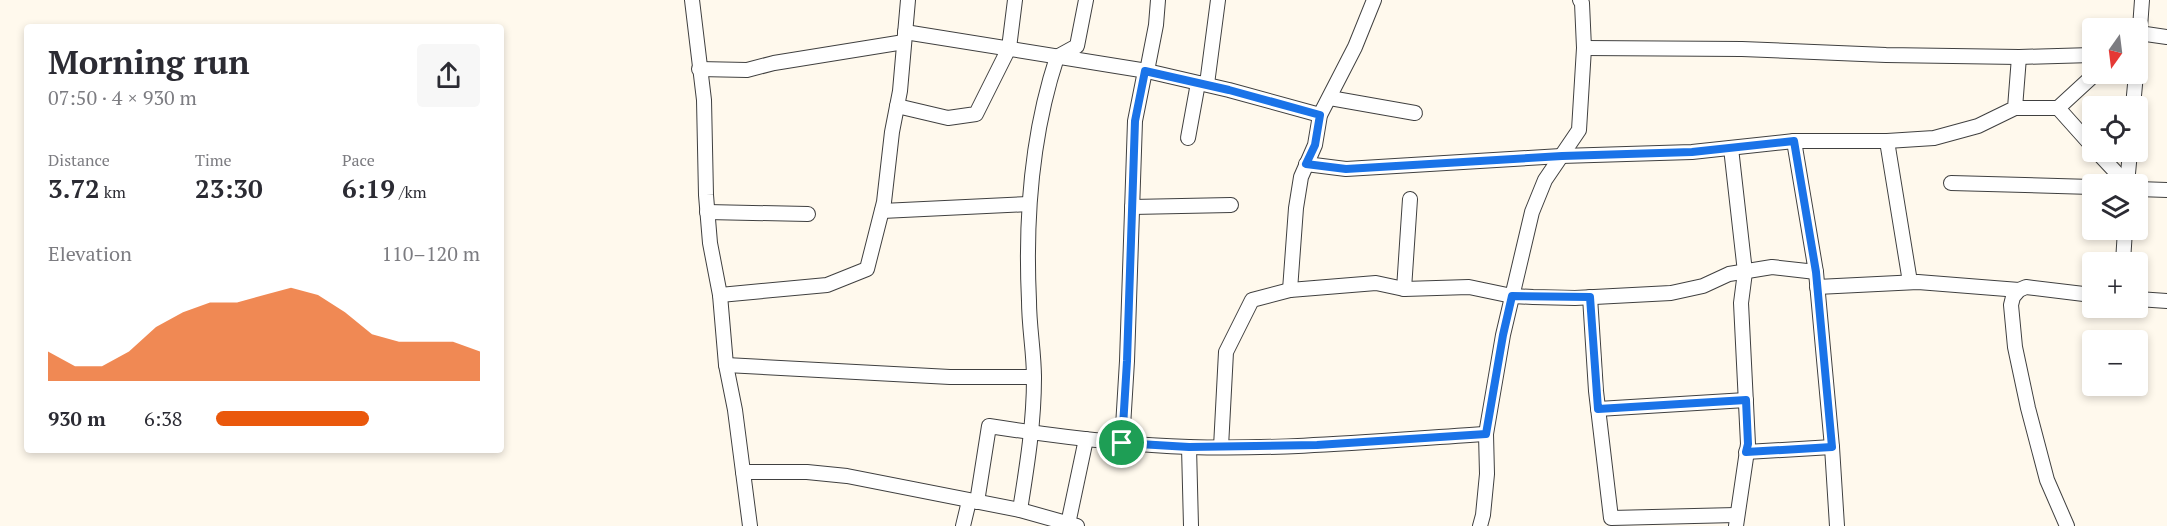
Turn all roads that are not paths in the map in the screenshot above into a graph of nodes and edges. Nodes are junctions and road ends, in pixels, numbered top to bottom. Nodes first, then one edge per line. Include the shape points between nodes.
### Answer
1 (692, 0) edge
2 (908, 0) edge
3 (1015, 0) edge
4 (1086, 0) edge
5 (1158, 0) edge
6 (1218, 0) edge
7 (1374, 0) edge
8 (1580, 0) edge
9 (2142, 0) edge
10 (2140, 18) edge
11 (2148, 34) edge
12 (904, 37) junction
13 (2167, 37) edge
14 (1009, 48) junction
15 (1584, 48) junction
16 (2082, 55) edge
17 (1057, 57) junction
18 (2019, 57) junction
19 (699, 69) junction
20 (1146, 71) junction
21 (1202, 83) junction
22 (2084, 84) edge
23 (1329, 98) junction
24 (897, 106) junction
25 (2015, 108) junction
26 (2058, 108) junction
27 (1415, 113) dead end
28 (1320, 115) junction
29 (2082, 135) edge
30 (1188, 138) dead end
31 (1794, 141) junction
32 (1887, 141) junction
33 (1731, 148) junction
34 (1562, 156) junction
35 (2106, 162) edge
36 (1306, 164) junction
37 (2118, 174) edge
38 (1951, 183) dead end
39 (2082, 187) edge
40 (2148, 189) edge
41 (2167, 190) edge
42 (1410, 199) dead end
43 (1029, 204) junction
44 (1231, 205) dead end
45 (1132, 207) junction
46 (882, 211) junction
47 (707, 212) junction
48 (808, 214) dead end
49 (1745, 272) junction
50 (1816, 272) junction
51 (1911, 282) junction
52 (1817, 287) junction
53 (1404, 289) junction
54 (1290, 290) junction
55 (2019, 290) junction
56 (2082, 294) edge
57 (720, 295) junction
58 (1512, 296) junction
59 (1590, 297) junction
60 (2148, 300) edge
61 (2167, 301) edge
62 (726, 365) junction
63 (1034, 377) junction
64 (1746, 400) junction
65 (1598, 409) junction
66 (1032, 433) junction
67 (1486, 434) junction
68 (1086, 439) junction
69 (1122, 443) junction
70 (1189, 447) junction
71 (1221, 447) junction
72 (1832, 447) junction
73 (1746, 452) junction
74 (743, 472) junction
75 (973, 502) junction
76 (1020, 510) junction
77 (1736, 520) edge
78 (1073, 525) edge
79 (750, 526) edge
80 (963, 526) edge
81 (1191, 526) edge
82 (1480, 526) edge
83 (1837, 526) edge
84 (2067, 526) edge

1 - 19 street
2 - 12 street
3 - 14 street
4 - 17 street via 1077,46
5 - 20 street
6 - 21 street
7 - 23 street
8 - 15 street
9 - 10 street
11 - 13 street
12 - 14 street
12 - 19 street via 747,70
12 - 24 street
14 - 17 street
14 - 24 street via 976,114 948,118
15 - 18 street
15 - 34 street via 1579,130
16 - 18 street
17 - 20 street
17 - 43 street via 1040,116
18 - 25 street
19 - 47 street
20 - 21 street
20 - 45 street via 1135,121
21 - 28 street
21 - 30 street
22 - 26 street
23 - 27 street
23 - 28 street
24 - 46 street
25 - 26 street
25 - 32 street via 1960,132
26 - 29 street
28 - 36 street via 1315,145
31 - 32 street
31 - 33 street
31 - 50 street
32 - 51 street
33 - 34 street
33 - 49 street
34 - 36 street via 1346,169
34 - 58 street via 1545,180 1532,212
35 - 37 street
36 - 54 street via 1296,208
38 - 39 street
40 - 41 street
42 - 53 street
43 - 46 street
43 - 63 street
44 - 45 street
45 - 69 street
46 - 57 street via 867,269 827,285
47 - 48 street
47 - 57 street
49 - 50 street via 1772,267
49 - 59 street via 1671,293
49 - 64 street via 1741,303
50 - 52 street
51 - 52 street
51 - 55 street
52 - 72 street
53 - 54 street via 1376,283
53 - 58 street via 1469,287
54 - 71 street via 1252,300 1226,352
55 - 56 street via 2026,287
55 - 84 street via 2012,306 2015,347 2047,480
57 - 62 street
58 - 59 street
58 - 67 street
59 - 65 street
60 - 61 street
62 - 63 street via 950,377
62 - 74 street
63 - 66 street
64 - 65 street
64 - 73 street
65 - 77 street via 1611,518
66 - 68 street
66 - 75 street via 989,426
66 - 76 street
67 - 71 street
67 - 82 street via 1487,474
68 - 69 street
68 - 78 street
69 - 70 street
70 - 71 street
70 - 81 street
72 - 73 street
72 - 83 street
73 - 77 street
74 - 75 street via 847,476
74 - 79 street
75 - 76 street
75 - 80 street
76 - 78 street

